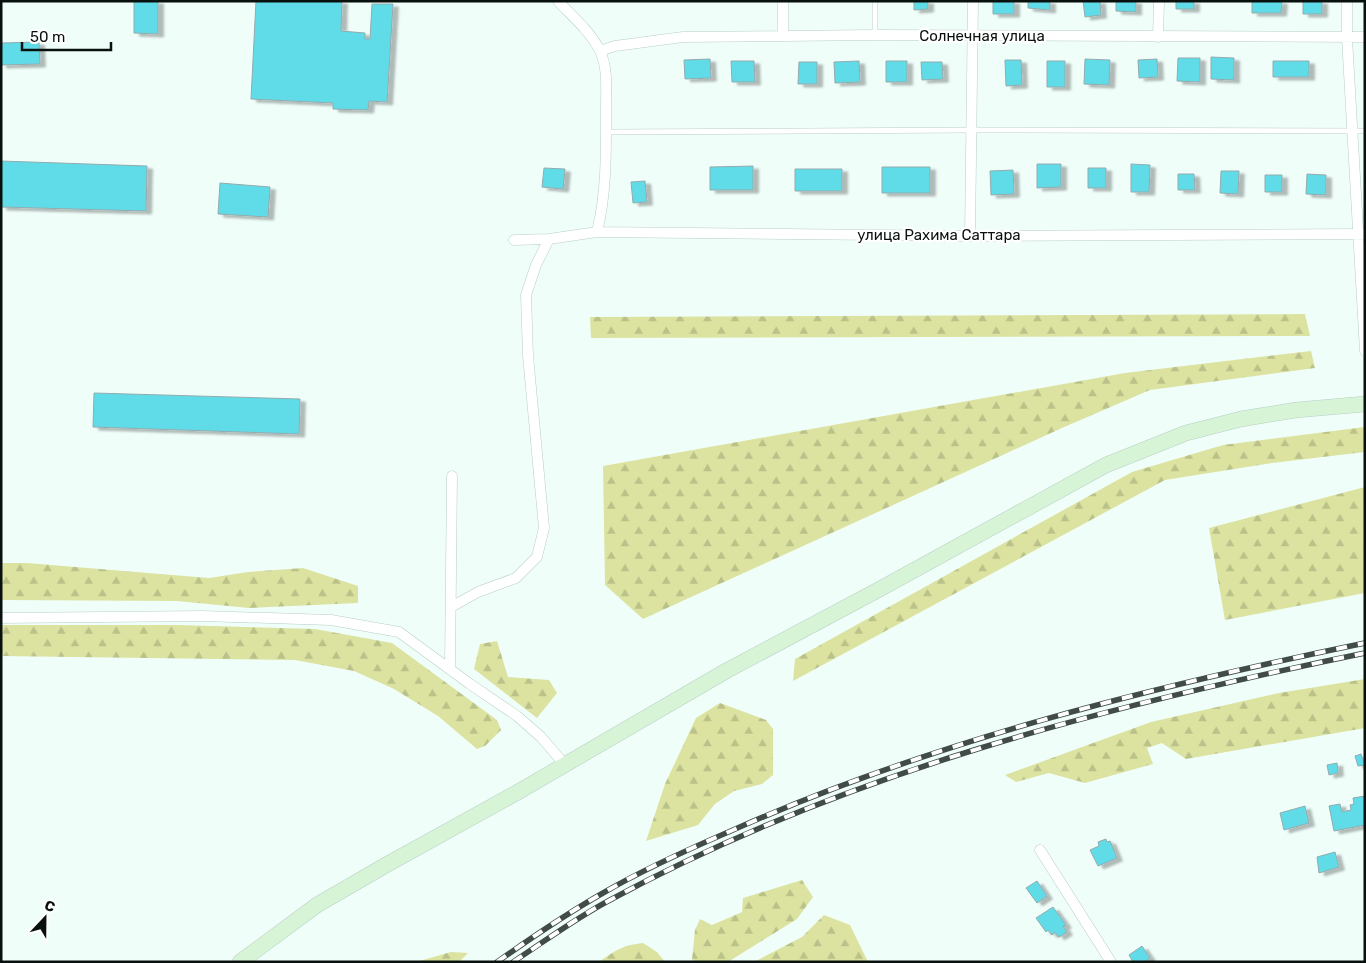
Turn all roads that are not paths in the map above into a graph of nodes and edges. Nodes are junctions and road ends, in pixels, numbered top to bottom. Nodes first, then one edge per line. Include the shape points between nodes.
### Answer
1 (558, 1) edge
2 (783, 1) edge
3 (875, 1) edge
4 (973, 1) edge
5 (1159, 1) edge
6 (1347, 1) edge
7 (875, 35) junction
8 (783, 36) junction
9 (973, 36) junction
10 (1158, 37) junction
11 (1347, 38) junction
12 (1365, 38) edge
13 (600, 51) junction
14 (972, 130) junction
15 (1352, 131) junction
16 (1365, 131) edge
17 (606, 132) junction
18 (597, 232) junction
19 (1362, 234) edge
20 (970, 236) junction
21 (549, 239) junction
22 (514, 240) dead end
23 (1365, 351) edge
24 (1365, 404) edge
25 (452, 476) dead end
26 (451, 607) junction
27 (1, 618) edge
28 (450, 668) junction
29 (565, 765) junction
30 (1040, 850) dead end
31 (240, 962) edge
32 (1111, 962) edge

1 - 13 street
2 - 8 street
3 - 7 lane
4 - 9 street
5 - 10 street
6 - 11 street
7 - 8 street, Солнечная улица
7 - 9 street, Солнечная улица
8 - 13 street, Солнечная улица via 683,37
9 - 10 street, Солнечная улица
9 - 14 street
10 - 11 street, Солнечная улица
11 - 12 street, Солнечная улица
11 - 15 street
13 - 17 street via 605,65
14 - 15 lane
14 - 17 lane
14 - 20 street
15 - 16 lane
15 - 19 street
17 - 18 street via 602,205
18 - 20 street, улица Рахима Саттара
18 - 21 street, улица Рахима Саттара
19 - 20 street, улица Рахима Саттара
19 - 23 street
21 - 22 street, улица Рахима Саттара
21 - 26 street via 526,295 528,356 544,528 537,557 516,578 478,592
24 - 29 main road via 1241,419 1186,433 1106,465 726,671
25 - 26 street
26 - 28 street
27 - 28 street via 202,616 330,620 399,632
28 - 29 street via 517,716
29 - 31 main road via 317,905
30 - 32 street

